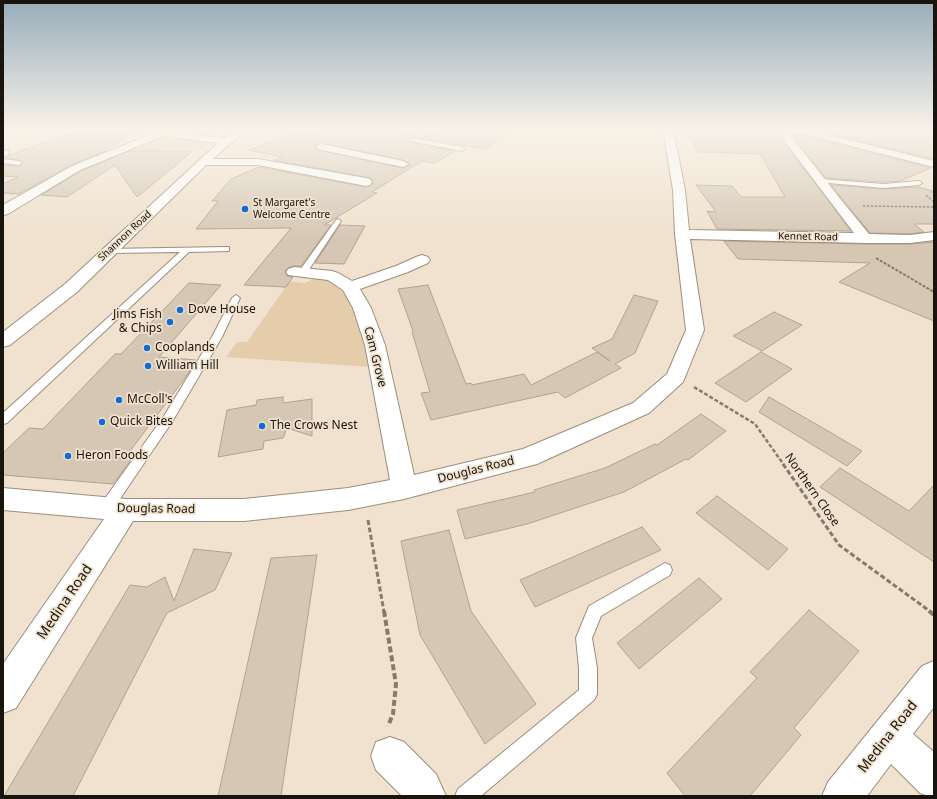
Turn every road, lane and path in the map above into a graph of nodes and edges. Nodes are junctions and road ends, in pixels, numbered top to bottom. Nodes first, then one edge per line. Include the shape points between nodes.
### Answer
1 (80, 166) edge
2 (199, 166) edge
3 (282, 166) edge
4 (366, 166) edge
5 (675, 166) edge
6 (808, 166) edge
7 (348, 178) junction
8 (366, 182) dead end
9 (820, 182) junction
10 (919, 183) dead end
11 (838, 205) junction
12 (934, 207) edge
13 (3, 210) edge
14 (338, 221) dead end
15 (682, 234) junction
16 (934, 236) edge
17 (850, 238) junction
18 (866, 239) junction
19 (226, 249) dead end
20 (187, 250) junction
21 (110, 251) junction
22 (422, 260) dead end
23 (298, 272) joint
24 (350, 287) junction
25 (934, 292) edge
26 (236, 298) dead end
27 (7, 335) edge
28 (676, 377) junction
29 (3, 420) edge
30 (404, 488) junction
31 (365, 496) junction
32 (3, 498) edge
33 (116, 509) junction
34 (665, 570) dead end
35 (934, 615) edge
36 (934, 678) edge
37 (3, 695) edge
38 (889, 737) junction
39 (390, 756) joint
40 (934, 779) edge
41 (426, 796) edge
42 (465, 796) edge
43 (842, 796) edge

1 - 13 street
2 - 21 street, Shannon Road
3 - 7 street
4 - 7 street
5 - 15 street, Douglas Road
6 - 9 street
7 - 8 street
9 - 10 lane via 883,186
9 - 11 street
11 - 12 path
11 - 18 street
14 - 23 lane
15 - 17 street, Kennet Road
15 - 28 street, Douglas Road via 695,330
16 - 18 street, Kennet Road
17 - 18 street, Kennet Road
17 - 25 path via 876,258
19 - 20 lane
20 - 21 lane
20 - 29 lane
21 - 27 street, Shannon Road via 71,288
22 - 24 street
23 - 24 street, Cam Grove via 332,276
24 - 30 street, Cam Grove via 362,308 375,345
26 - 33 lane via 218,337
28 - 30 street, Douglas Road via 641,408 528,457
28 - 35 path, Northern Close via 755,424 839,545
30 - 31 street, Douglas Road
31 - 33 street, Douglas Road via 244,510
31 - 39 path via 396,684 393,714 378,748
32 - 33 street, Douglas Road
33 - 37 street, Medina Road
34 - 42 lane via 595,611 584,638 588,694
36 - 38 street, Medina Road
38 - 40 street
38 - 43 street, Medina Road
39 - 41 street via 422,788

